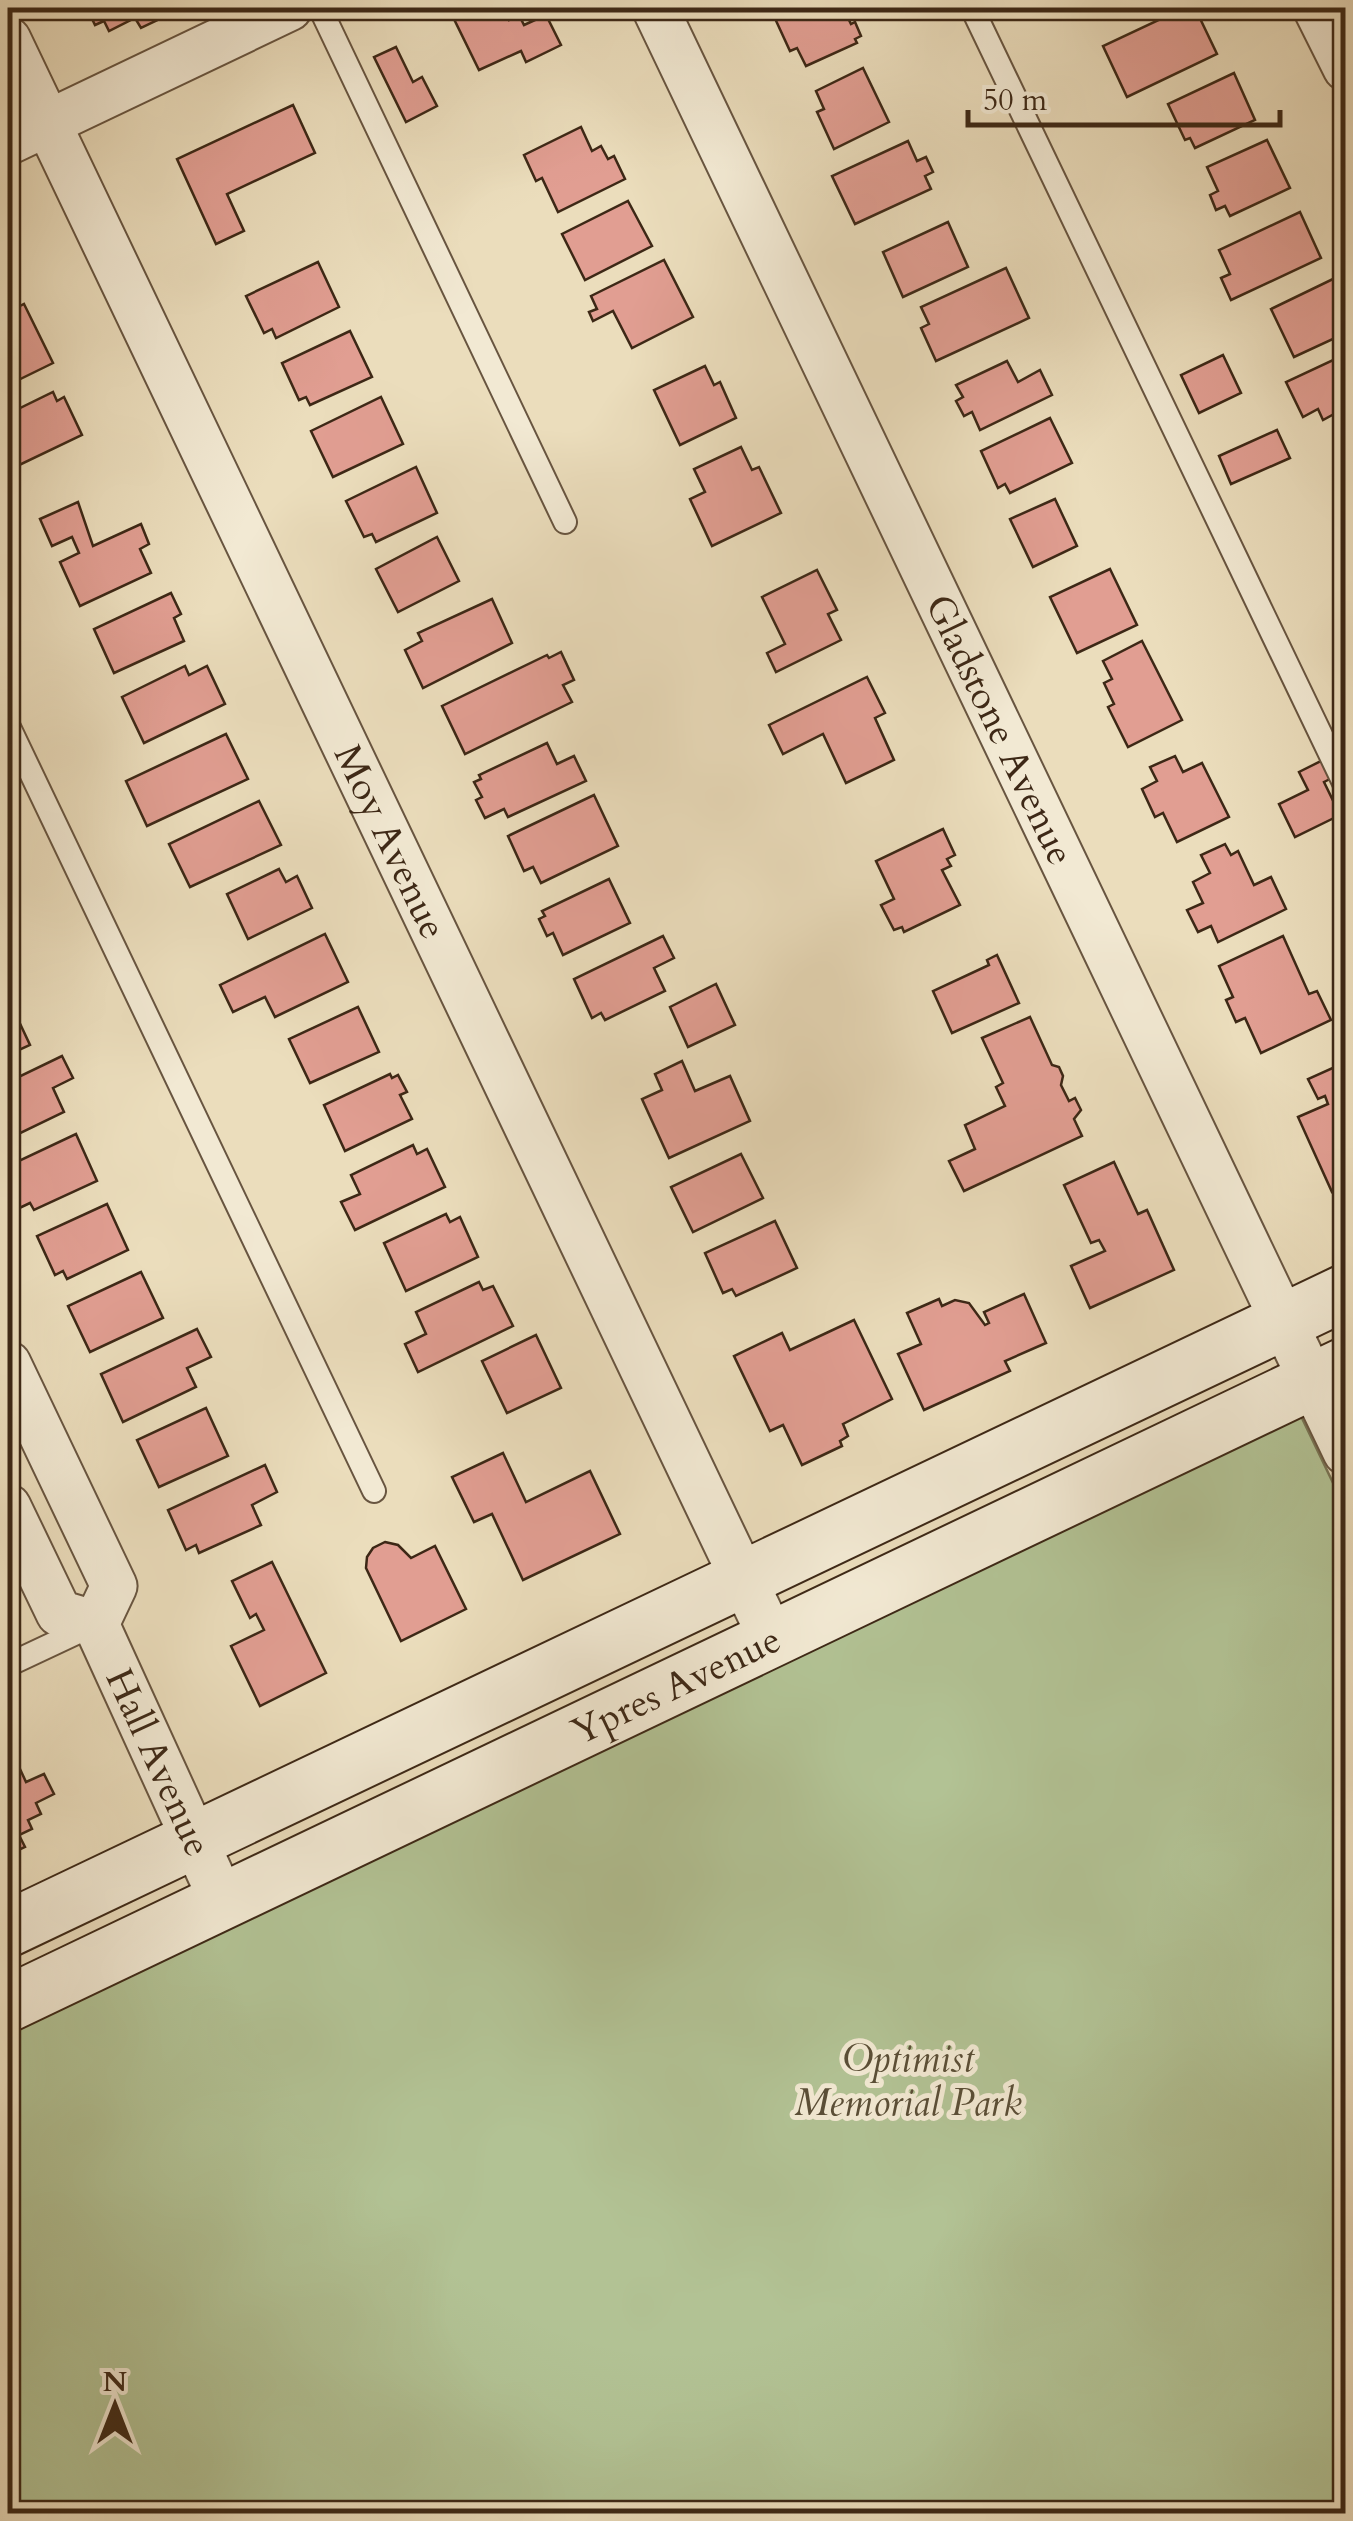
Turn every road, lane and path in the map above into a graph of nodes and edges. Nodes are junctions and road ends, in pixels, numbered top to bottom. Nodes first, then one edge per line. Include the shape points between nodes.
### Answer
1 (289, 8) edge
2 (320, 8) edge
3 (656, 8) edge
4 (972, 8) edge
5 (1316, 8) edge
6 (8, 40) edge
7 (1346, 68) edge
8 (27, 132) edge
9 (565, 522) dead end
10 (8, 725) edge
11 (1346, 787) edge
12 (1346, 1292) edge
13 (1283, 1322) junction
14 (8, 1364) edge
15 (1329, 1374) edge
16 (1346, 1452) edge
17 (374, 1491) dead end
18 (8, 1507) edge
19 (744, 1579) junction
20 (96, 1624) junction
21 (773, 1640) junction
22 (8, 1665) edge
23 (195, 1840) junction
24 (222, 1900) junction
25 (8, 1929) edge
26 (8, 2004) edge

1 - 8 street
2 - 9 lane
3 - 13 street, Gladstone Avenue
4 - 11 lane
5 - 7 street
6 - 8 street, Moy Avenue
8 - 19 street, Moy Avenue
10 - 17 lane
12 - 13 main road, Ypres Avenue
13 - 15 street, Gladstone Avenue
13 - 19 main road, Ypres Avenue
14 - 20 street, Hall Avenue via 114,1586
15 - 16 street, Gladstone Avenue
15 - 21 main road, Ypres Avenue
18 - 20 street, Hall Avenue via 59,1614
19 - 21 street, Moy Avenue
19 - 23 main road, Ypres Avenue
20 - 22 lane
20 - 23 street, Hall Avenue
21 - 24 main road, Ypres Avenue
23 - 24 street, Hall Avenue
23 - 25 main road, Ypres Avenue
24 - 26 main road, Ypres Avenue

